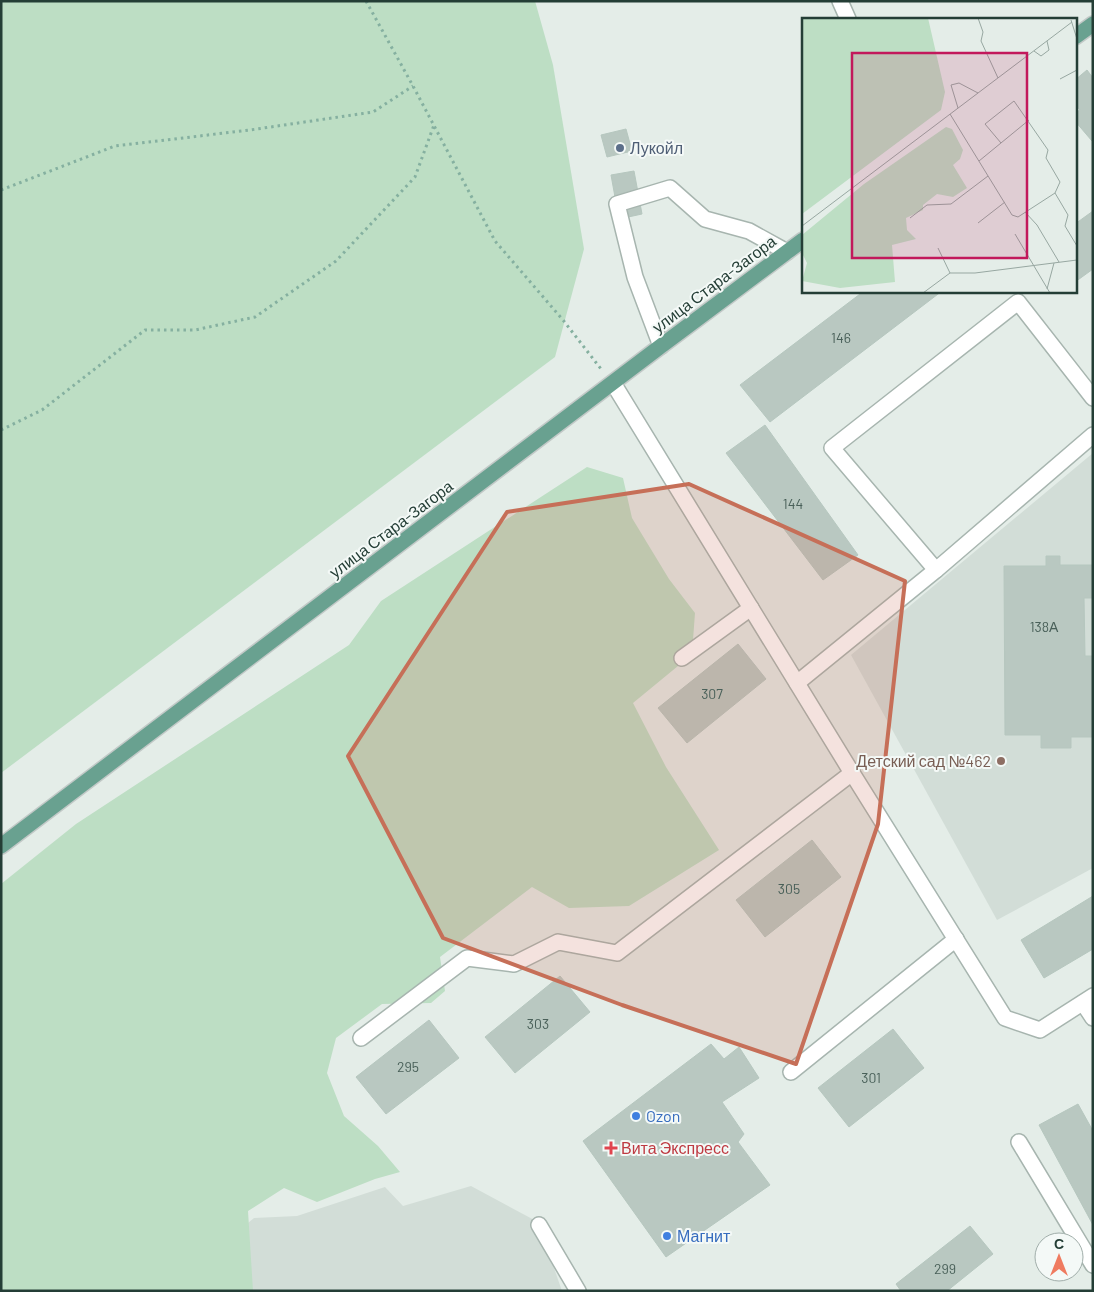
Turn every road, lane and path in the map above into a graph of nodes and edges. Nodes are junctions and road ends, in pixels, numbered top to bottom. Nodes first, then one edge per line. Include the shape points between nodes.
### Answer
1 (366, 1) edge
2 (840, 1) edge
3 (848, 18) edge
4 (1093, 24) edge
5 (1076, 35) edge
6 (413, 86) junction
7 (434, 125) junction
8 (1, 190) edge
9 (802, 241) edge
10 (787, 252) junction
11 (661, 346) junction
12 (613, 383) junction
13 (1093, 398) edge
14 (1, 430) edge
15 (1093, 435) edge
16 (936, 570) junction
17 (751, 608) junction
18 (682, 658) dead end
19 (797, 683) junction
20 (852, 773) junction
21 (1, 846) edge
22 (956, 939) junction
23 (1088, 1000) edge
24 (1093, 1018) edge
25 (360, 1038) dead end
26 (791, 1072) dead end
27 (1019, 1142) dead end
28 (539, 1225) dead end
29 (1093, 1265) edge
30 (578, 1291) edge

1 - 6 path
2 - 3 lane
4 - 5 main road
6 - 7 path
6 - 8 path via 373,112 115,146
7 - 12 path via 496,241
7 - 14 path via 415,177 336,261 255,317 195,330 145,330 42,410
9 - 10 main road, улица Стара-Загора
10 - 11 main road, улица Стара-Загора
10 - 11 lane via 749,231 705,219 670,188 618,204 635,277
11 - 12 main road, улица Стара-Загора
12 - 17 lane
12 - 21 main road, улица Стара-Загора
13 - 16 lane via 1018,302 832,448
15 - 16 lane
16 - 19 lane
17 - 18 lane
17 - 19 lane
19 - 20 lane
20 - 22 lane
20 - 25 lane via 618,952 558,942 514,964 467,958
22 - 23 lane via 1005,1018 1040,1030
22 - 26 lane
23 - 24 lane
27 - 29 lane
28 - 30 lane

